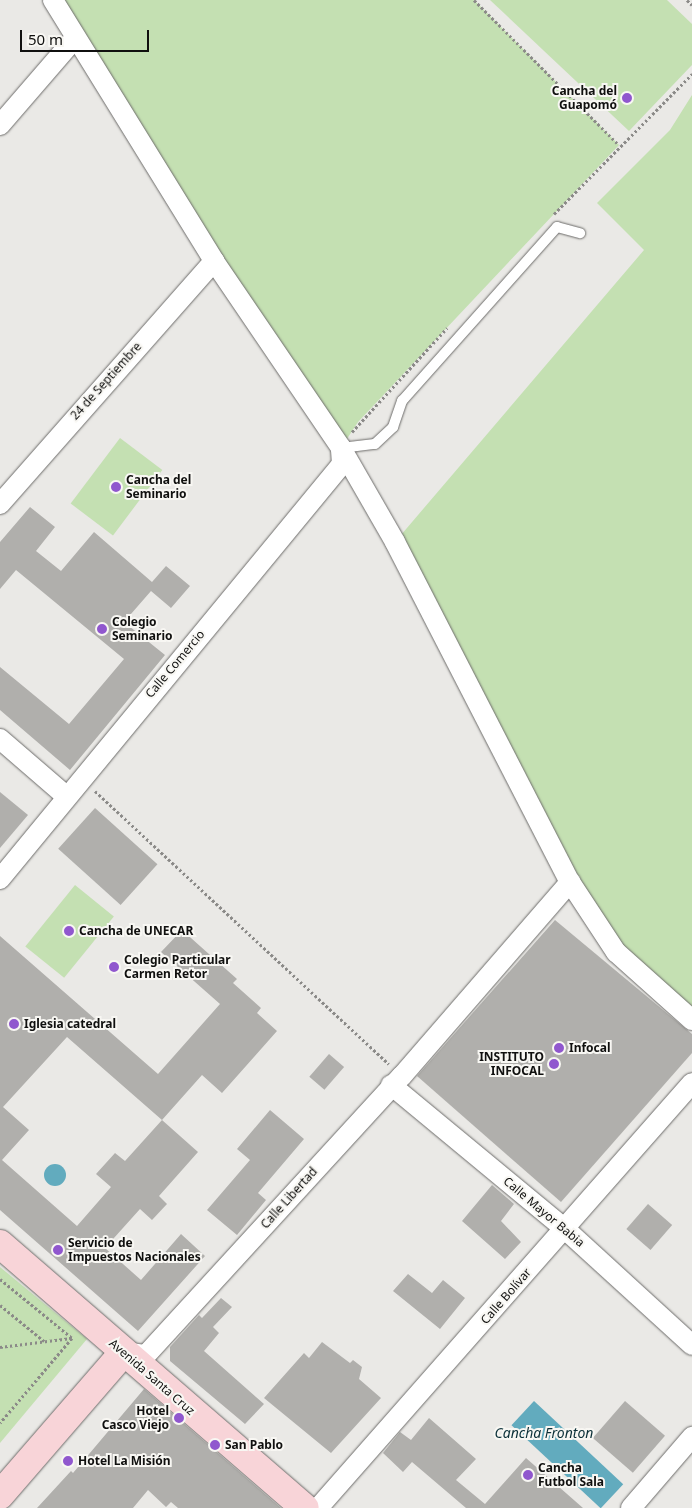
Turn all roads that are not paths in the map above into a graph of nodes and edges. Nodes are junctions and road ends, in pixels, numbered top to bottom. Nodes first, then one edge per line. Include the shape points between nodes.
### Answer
1 (53, 0) edge
2 (75, 38) junction
3 (0, 124) edge
4 (580, 233) dead end
5 (214, 261) junction
6 (341, 448) junction
7 (0, 504) edge
8 (0, 740) edge
9 (66, 796) junction
10 (0, 879) edge
11 (570, 882) junction
12 (692, 1020) edge
13 (396, 1080) junction
14 (692, 1083) edge
15 (565, 1229) junction
16 (0, 1244) edge
17 (692, 1345) edge
18 (124, 1352) junction
19 (692, 1437) edge
20 (0, 1495) edge
21 (305, 1508) edge
22 (318, 1508) edge
23 (631, 1508) edge

1 - 2 street
2 - 3 street
2 - 5 street
4 - 6 lane via 557,227 402,401 393,427 375,444
5 - 6 street
5 - 7 street, 24 de Septiembre
6 - 9 street, Calle Comercio via 342,464
6 - 11 street via 394,542
8 - 9 street
9 - 10 street, Calle Comercio
11 - 12 street via 616,952
11 - 13 street, Calle Libertad
13 - 15 street, Calle Mayor Babia
13 - 18 street, Calle Libertad via 146,1355
14 - 15 street, Calle Bolívar
15 - 17 street, Calle Mayor Babia
15 - 22 street, Calle Bolívar
16 - 18 main road, Avenida Santa Cruz
18 - 20 main road
18 - 21 main road, Avenida Santa Cruz
19 - 23 street

